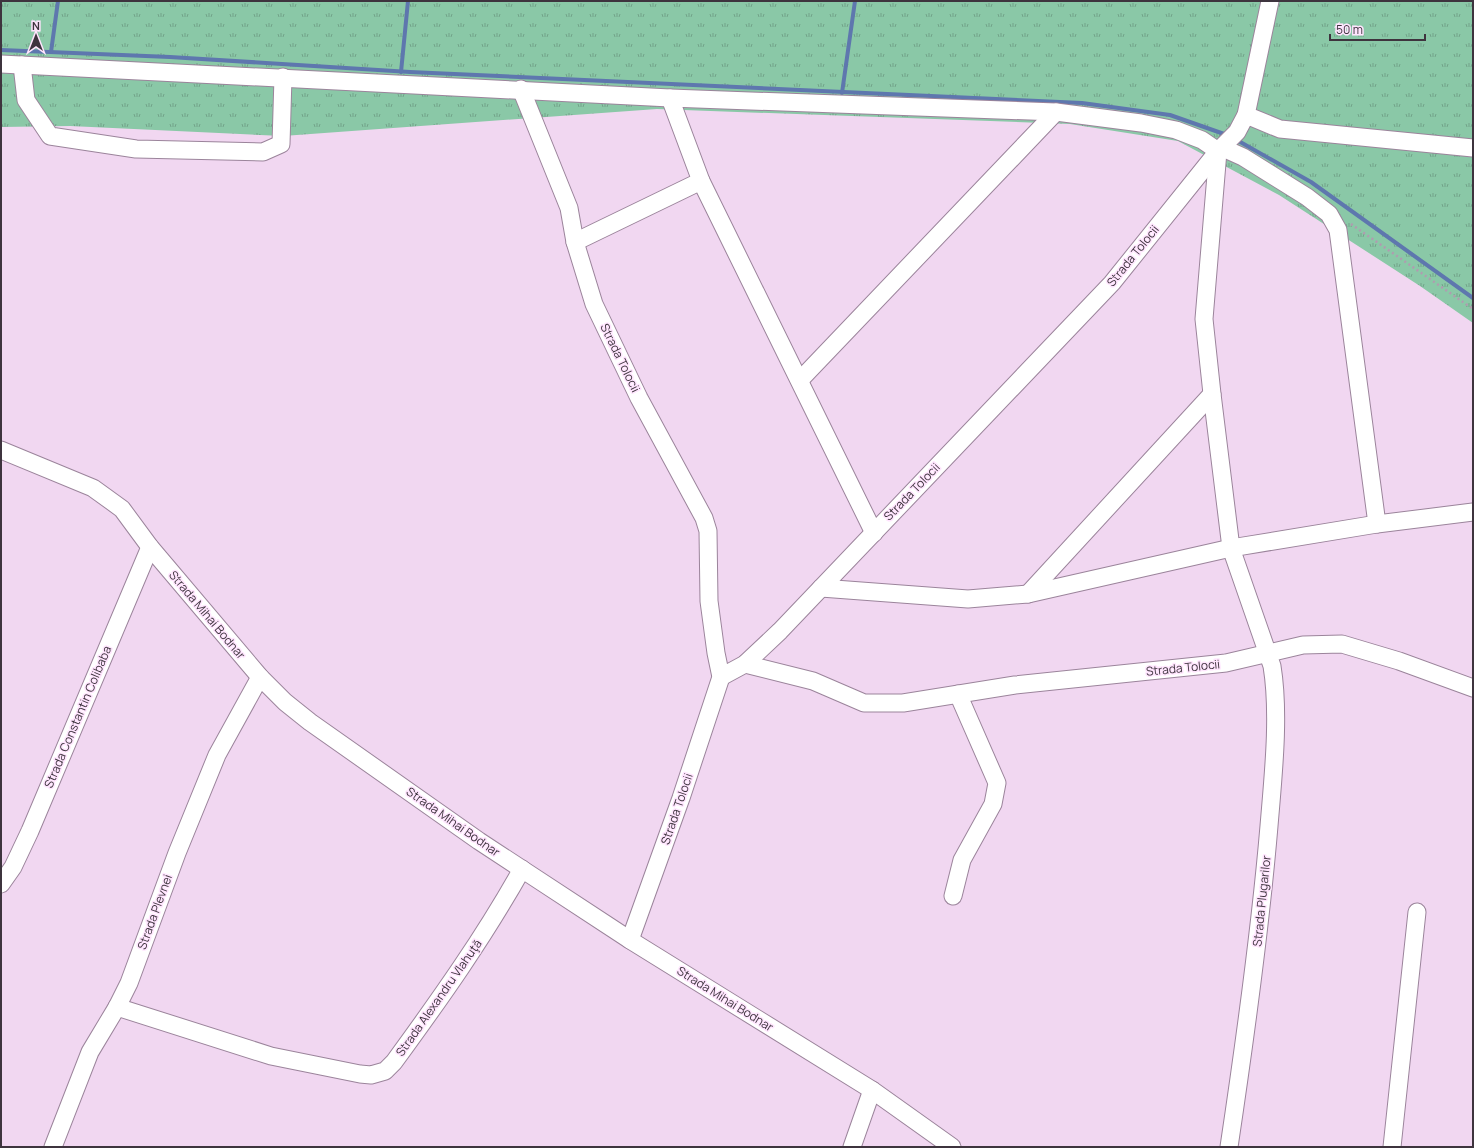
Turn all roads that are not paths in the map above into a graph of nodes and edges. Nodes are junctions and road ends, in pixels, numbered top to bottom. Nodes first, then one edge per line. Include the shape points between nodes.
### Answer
1 (1270, 1) edge
2 (1, 64) edge
3 (22, 65) junction
4 (283, 77) junction
5 (521, 89) junction
6 (670, 98) junction
7 (1056, 112) junction
8 (1246, 115) junction
9 (1226, 144) junction
10 (1473, 148) edge
11 (701, 180) junction
12 (574, 242) junction
13 (800, 380) junction
14 (1212, 394) junction
15 (1, 450) edge
16 (1473, 512) edge
17 (1377, 524) junction
18 (874, 533) junction
19 (150, 547) junction
20 (1231, 548) junction
21 (821, 588) junction
22 (1028, 594) junction
23 (1268, 655) junction
24 (745, 664) junction
25 (260, 677) junction
26 (721, 677) junction
27 (1473, 688) edge
28 (958, 694) junction
29 (522, 870) junction
30 (1, 884) edge
31 (953, 896) dead end
32 (1417, 912) dead end
33 (630, 940) junction
34 (117, 1007) junction
35 (872, 1090) junction
36 (53, 1147) edge
37 (852, 1147) edge
38 (952, 1147) edge
39 (1228, 1147) edge
40 (1233, 1147) edge
41 (1392, 1147) edge

1 - 8 street
2 - 3 street
3 - 4 street
3 - 4 street via 26,100 50,136 136,149 263,152 281,144
4 - 5 street
5 - 6 street
5 - 12 street, Strada Tolocii via 569,208
6 - 7 street
6 - 11 street, Strada Tolocii
7 - 9 street via 1141,123
7 - 13 street
8 - 9 street
8 - 10 street via 1280,129
9 - 14 street via 1204,318
9 - 17 street via 1307,197 1329,214 1338,230
9 - 18 street, Strada Tolocii via 1112,283
11 - 12 street
11 - 13 street, Strada Tolocii
12 - 26 street, Strada Tolocii via 594,304 639,398 704,518 708,531 709,601
13 - 18 street, Strada Tolocii
14 - 20 street
14 - 22 street
15 - 19 street, Strada Mihai Bodnar via 93,488 122,509
16 - 17 street
17 - 20 street
18 - 21 street, Strada Tolocii
19 - 25 street, Strada Mihai Bodnar
19 - 30 street, Strada Constantin Colibaba via 30,831 13,867
20 - 22 street
20 - 23 street
21 - 22 street via 968,599
21 - 24 street, Strada Tolocii
23 - 27 street, Strada Tolocii via 1303,645 1342,644 1399,661
23 - 28 street, Strada Tolocii via 1226,663 1015,685
23 - 39 street, Strada Plugarilor via 1274,681 1274,766 1264,888
24 - 26 street, Strada Tolocii
24 - 28 street, Strada Tolocii via 813,681 864,703 903,703
25 - 29 street, Strada Mihai Bodnar via 310,722
25 - 34 street, Strada Plevnei via 217,755 177,853 129,983
26 - 33 street, Strada Tolocii
28 - 31 street via 997,783 993,804 962,860
29 - 33 street, Strada Mihai Bodnar
29 - 34 street, Strada Alexandru Vlahuţă via 448,989 385,1071 360,1074 271,1056
32 - 41 street
33 - 35 street, Strada Mihai Bodnar
34 - 36 street, Strada Plevnei via 90,1052
35 - 37 street
35 - 38 street, Strada Mihai Bodnar
39 - 40 street

